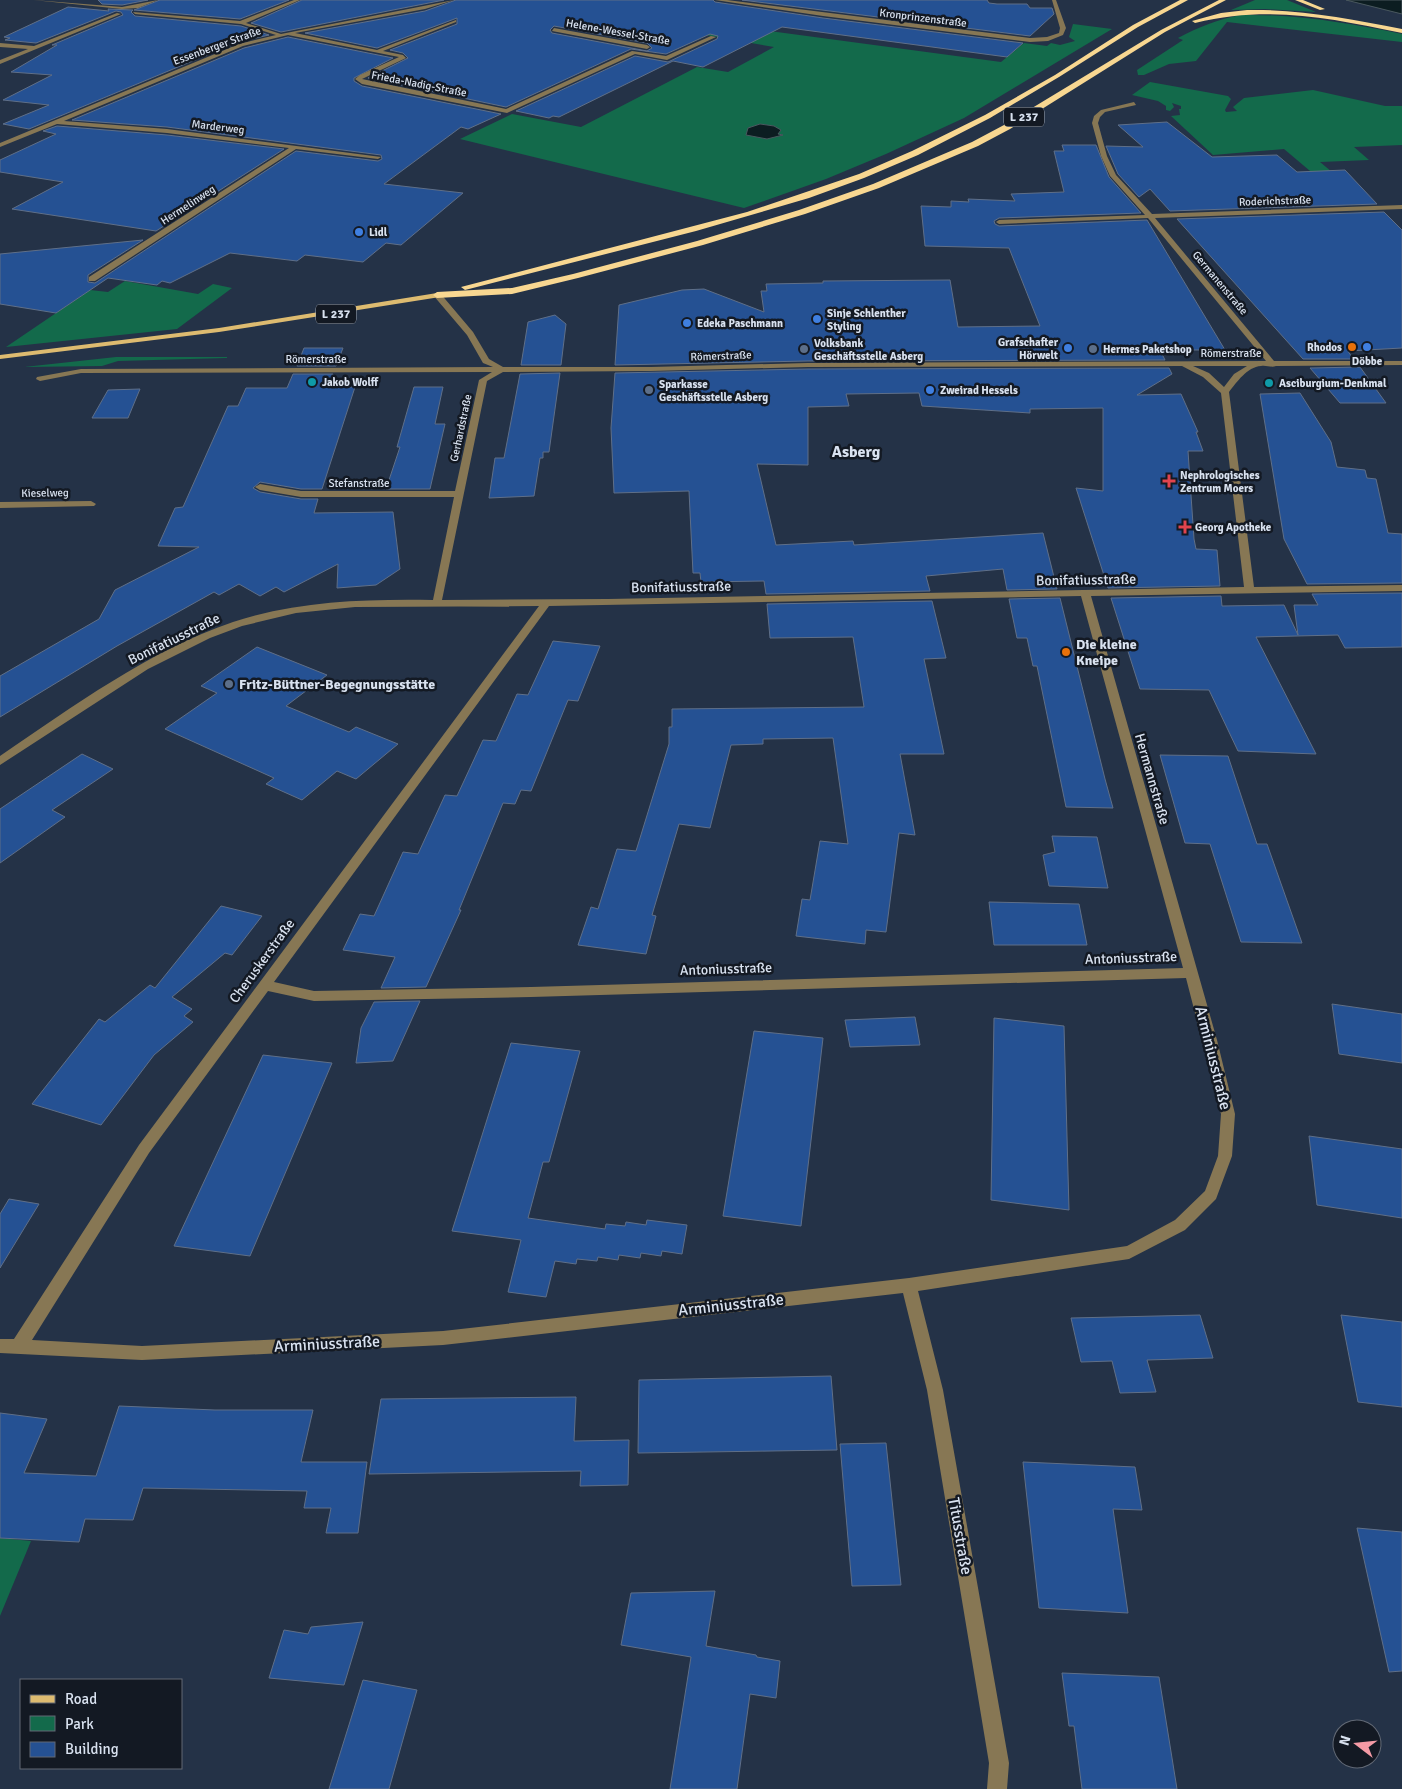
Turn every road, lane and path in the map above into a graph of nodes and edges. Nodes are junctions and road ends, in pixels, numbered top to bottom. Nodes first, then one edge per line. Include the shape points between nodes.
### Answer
1 (35, 0) edge
2 (156, 0) edge
3 (298, 0) edge
4 (452, 0) edge
5 (718, 0) edge
6 (1054, 0) edge
7 (1185, 0) edge
8 (1223, 0) edge
9 (1298, 0) edge
10 (731, 1) edge
11 (122, 8) junction
12 (135, 10) junction
13 (119, 14) junction
14 (454, 21) dead end
15 (241, 23) junction
16 (1402, 26) edge
17 (554, 30) dead end
18 (1402, 31) edge
19 (1163, 32) junction
20 (284, 34) junction
21 (713, 37) dead end
22 (0, 45) edge
23 (645, 47) junction
24 (36, 48) junction
25 (654, 48) dead end
26 (378, 51) junction
27 (670, 51) dead end
28 (634, 52) junction
29 (679, 53) junction
30 (0, 62) edge
31 (1134, 104) dead end
32 (56, 122) junction
33 (0, 145) edge
34 (295, 147) junction
35 (378, 157) dead end
36 (1402, 207) edge
37 (1150, 216) junction
38 (999, 222) dead end
39 (92, 279) dead end
40 (437, 295) junction
41 (0, 357) edge
42 (1402, 363) edge
43 (1180, 364) junction
44 (1255, 364) junction
45 (1273, 365) junction
46 (503, 369) junction
47 (40, 379) dead end
48 (1225, 392) junction
49 (260, 487) dead end
50 (459, 494) junction
51 (91, 504) dead end
52 (0, 505) edge
53 (1402, 588) edge
54 (1249, 590) junction
55 (1085, 594) junction
56 (437, 602) junction
57 (546, 603) junction
58 (0, 761) edge
59 (1190, 973) junction
60 (265, 984) junction
61 (909, 1285) junction
62 (0, 1346) edge
63 (18, 1348) junction
64 (997, 1789) edge

1 - 11 street
2 - 12 street
3 - 15 street
4 - 20 street, Essenberger Straße
5 - 10 street, Kronprinzenstraße
6 - 10 street, Kronprinzenstraße via 1063,28 1061,34 1030,40
7 - 40 highway, L 237 via 977,122 861,175 735,217
8 - 19 highway, L 237
9 - 16 highway via 1328,11
11 - 12 street
11 - 13 street
12 - 13 street
12 - 15 street, Frieda-Nadig-Straße
13 - 24 street
14 - 26 street
15 - 20 street, Frieda-Nadig-Straße
17 - 23 street, Helene-Wessel-Straße
18 - 19 highway via 1319,16 1255,12 1218,15
19 - 40 highway, L 237 via 1007,127 960,151 876,186 727,235 575,276 512,291
20 - 26 street, Frieda-Nadig-Straße
20 - 32 street, Essenberger Straße via 214,55
21 - 29 street
22 - 24 street
23 - 25 street, Helene-Wessel-Straße
23 - 28 street, Frieda-Nadig-Straße
24 - 30 street
26 - 28 street, Frieda-Nadig-Straße via 403,58 362,76 358,79 362,82 507,111
27 - 29 street, Helene-Wessel-Straße
28 - 29 street via 667,58
31 - 37 street, Germanenstraße via 1103,111 1095,123 1113,176
32 - 33 street, Essenberger Straße
32 - 34 street, Marderweg
34 - 35 street, Marderweg
34 - 39 street, Hermelinweg
36 - 37 street, Roderichstraße
37 - 38 street
37 - 45 street, Germanenstraße
40 - 41 main road, L 237 via 243,328
40 - 46 street via 470,334 486,361
42 - 45 street, Römerstraße
43 - 44 street, Römerstraße
43 - 46 street, Römerstraße
43 - 48 street via 1206,374
44 - 45 street, Römerstraße
44 - 48 street via 1237,376
46 - 47 street, Römerstraße via 81,371
46 - 50 street, Gerhardstraße via 483,380
48 - 54 street
49 - 50 street, Stefanstraße via 301,494
50 - 56 street, Gerhardstraße
51 - 52 street, Kieselweg
53 - 54 street, Bonifatiusstraße
54 - 55 street, Bonifatiusstraße
55 - 57 street, Bonifatiusstraße
55 - 59 street, Hermannstraße
56 - 57 street, Bonifatiusstraße
56 - 58 street, Bonifatiusstraße via 355,603 304,608 206,636 137,672
57 - 60 street, Cheruskerstraße
59 - 60 street, Antoniusstraße via 324,996
59 - 61 street, Arminiusstraße via 1228,1114 1225,1156 1211,1194 1180,1225 1129,1252
60 - 63 street, Cheruskerstraße via 144,1149
61 - 63 street, Arminiusstraße via 443,1338 142,1353
61 - 64 street, Titusstraße via 935,1390 999,1763
62 - 63 street, Arminiusstraße

